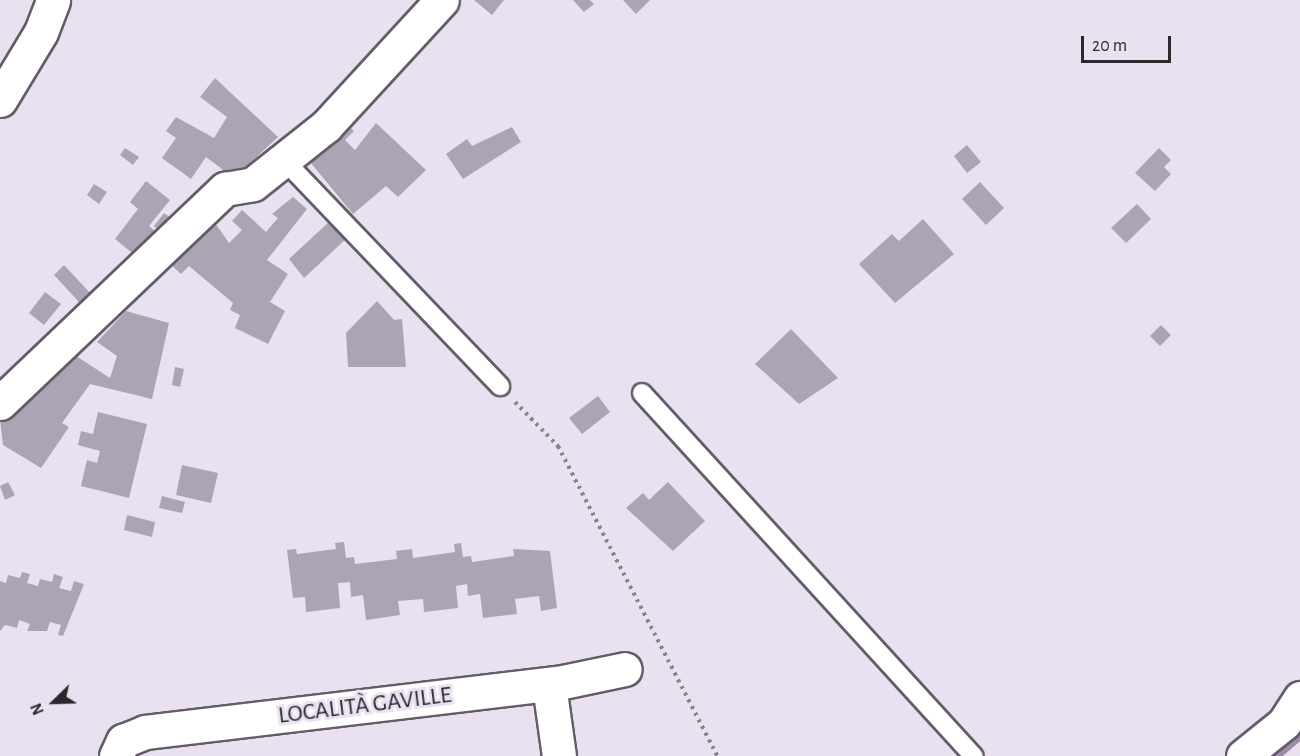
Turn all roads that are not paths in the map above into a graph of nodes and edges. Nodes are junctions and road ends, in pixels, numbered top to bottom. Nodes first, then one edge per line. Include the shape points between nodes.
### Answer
1 (53, 0) edge
2 (442, 0) edge
3 (0, 100) edge
4 (284, 160) junction
5 (500, 386) road end
6 (642, 393) dead end
7 (0, 402) edge
8 (624, 669) dead end
9 (549, 684) junction
10 (1300, 699) edge
11 (116, 756) edge
12 (560, 756) edge
13 (974, 756) edge
14 (1243, 756) edge

1 - 3 street via 41,32
2 - 4 street via 326,126
4 - 5 lane
4 - 7 street via 253,184 225,189
6 - 13 lane
8 - 9 street, LOCALITÀ GAVILLE
9 - 11 street, LOCALITÀ GAVILLE via 145,732 123,741
9 - 12 street
10 - 14 street via 1284,723

